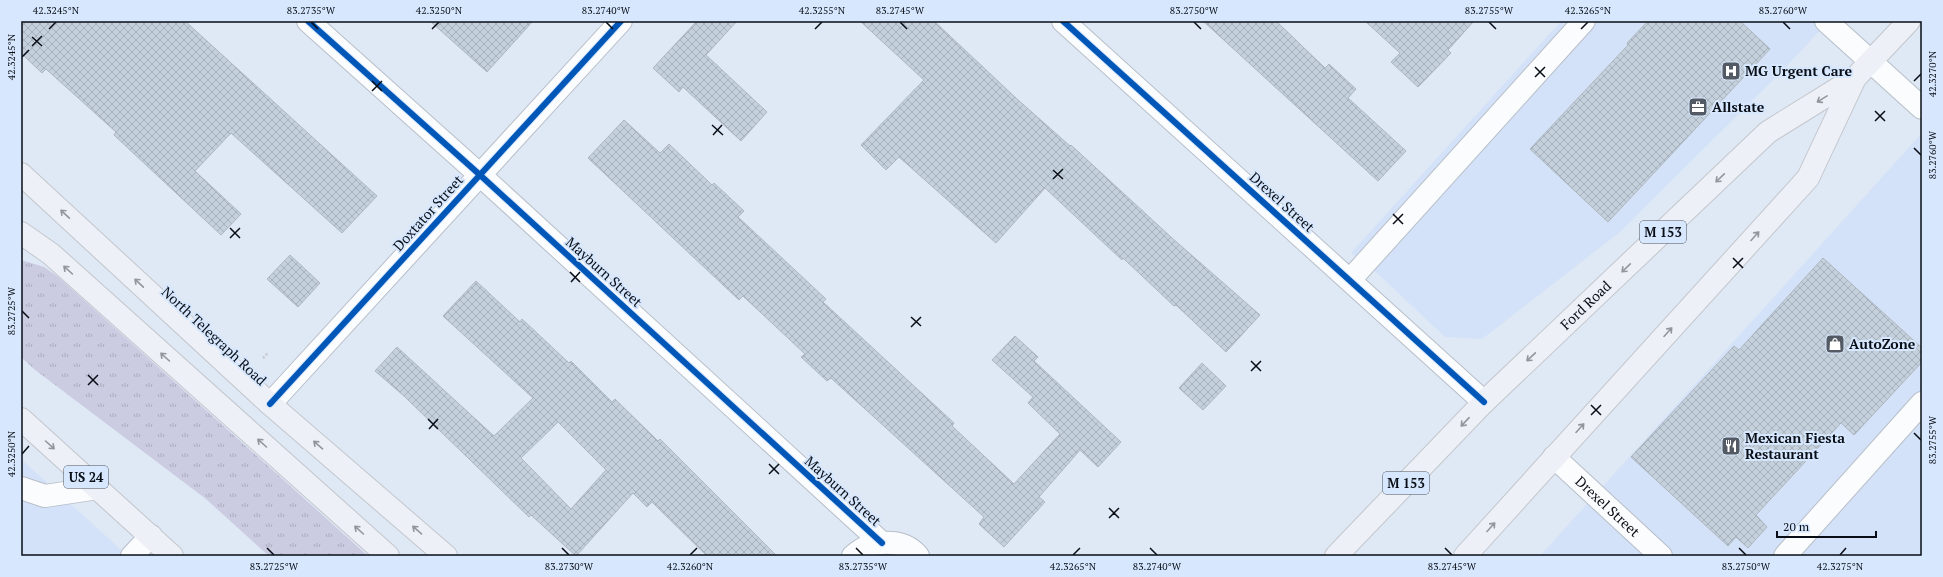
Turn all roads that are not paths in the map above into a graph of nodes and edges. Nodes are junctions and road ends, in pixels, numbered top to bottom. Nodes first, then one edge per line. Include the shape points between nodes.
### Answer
1 (308, 21) edge
2 (621, 21) edge
3 (1063, 21) edge
4 (1584, 21) edge
5 (1826, 21) edge
6 (1909, 21) edge
7 (1872, 62) junction
8 (1856, 78) junction
9 (1922, 108) edge
10 (21, 174) edge
11 (480, 175) junction
12 (21, 233) edge
13 (1350, 280) junction
14 (1484, 402) junction
15 (1922, 403) edge
16 (270, 404) junction
17 (21, 419) edge
18 (1554, 457) junction
19 (21, 488) edge
20 (98, 488) junction
21 (1366, 525) junction
22 (151, 536) junction
23 (882, 543) junction
24 (132, 556) edge
25 (172, 556) edge
26 (388, 556) edge
27 (446, 556) edge
28 (853, 556) edge
29 (918, 556) edge
30 (1320, 556) edge
31 (1336, 556) edge
32 (1465, 556) edge
33 (1661, 556) edge
34 (1785, 556) edge

1 - 11 street, Mayburn Street
2 - 11 street, Doxtator Street
3 - 13 street, Drexel Street
4 - 13 street
5 - 7 street
6 - 7 main road, Ford Road / M 153
7 - 8 main road, Ford Road / M 153
7 - 9 street
8 -> 14 main road, Ford Road / M 153 via 1768,132
18 -> 8 main road, Ford Road / M 153 via 1808,178
16 -> 10 main road, North Telegraph Road
11 - 16 street, Doxtator Street
11 - 23 street, Mayburn Street
26 -> 12 main road via 51,254
13 - 14 street, Drexel Street
14 -> 21 main road, Ford Road / M 153
15 - 34 street
27 -> 16 main road, North Telegraph Road
17 -> 20 main road, US 24
32 -> 18 main road, Ford Road / M 153
18 - 33 street, Drexel Street
19 - 20 street via 44,496
20 - 22 main road, US 24
21 - 30 main road
21 - 31 main road, Ford Road / M 153
22 - 24 street
22 - 25 main road, US 24
23 - 28 street, Mayburn Street via 873,544
23 - 29 street, Mayburn Street via 903,546

